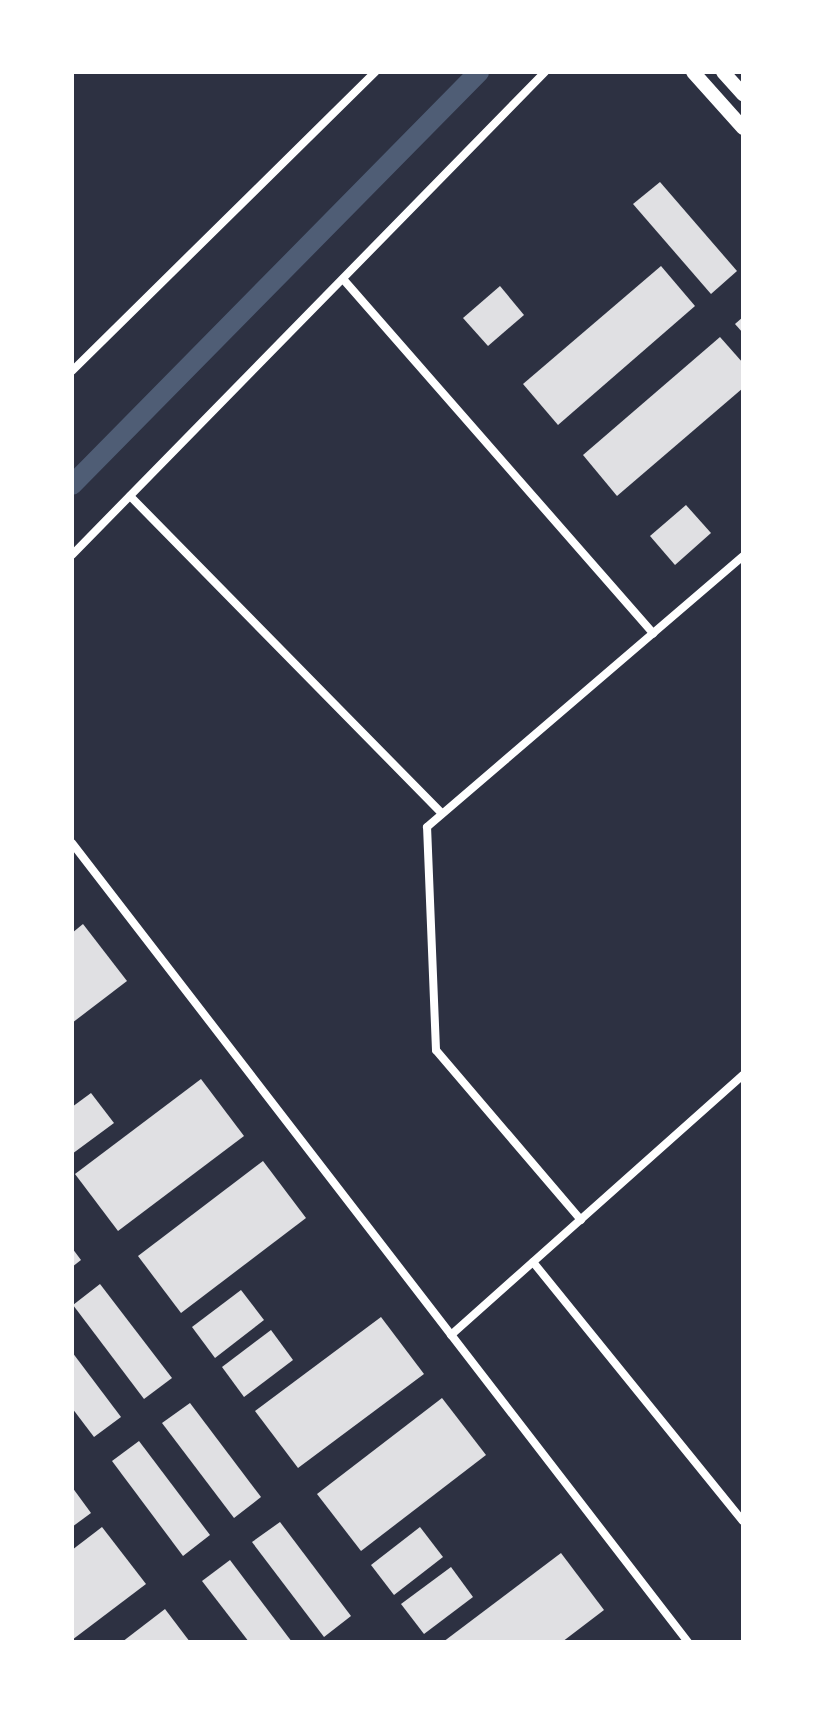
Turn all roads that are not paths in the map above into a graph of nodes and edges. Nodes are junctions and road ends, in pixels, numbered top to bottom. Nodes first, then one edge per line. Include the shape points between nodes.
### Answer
1 (375, 72) edge
2 (545, 72) edge
3 (693, 72) edge
4 (723, 72) edge
5 (743, 94) edge
6 (743, 128) edge
7 (343, 279) junction
8 (72, 371) edge
9 (130, 496) junction
10 (72, 555) edge
11 (743, 556) edge
12 (653, 633) junction
13 (442, 814) junction
14 (72, 843) edge
15 (743, 1075) edge
16 (581, 1220) junction
17 (533, 1262) junction
18 (451, 1335) junction
19 (743, 1521) edge
20 (688, 1642) edge

1 - 8 street
2 - 7 street
3 - 6 main road
4 - 5 main road
7 - 9 street
7 - 12 street
9 - 10 street
9 - 13 street
11 - 12 street
12 - 13 street
13 - 16 street via 427,827 436,1050
14 - 18 street
15 - 16 street
16 - 17 street
17 - 18 street
17 - 19 street
18 - 20 street

